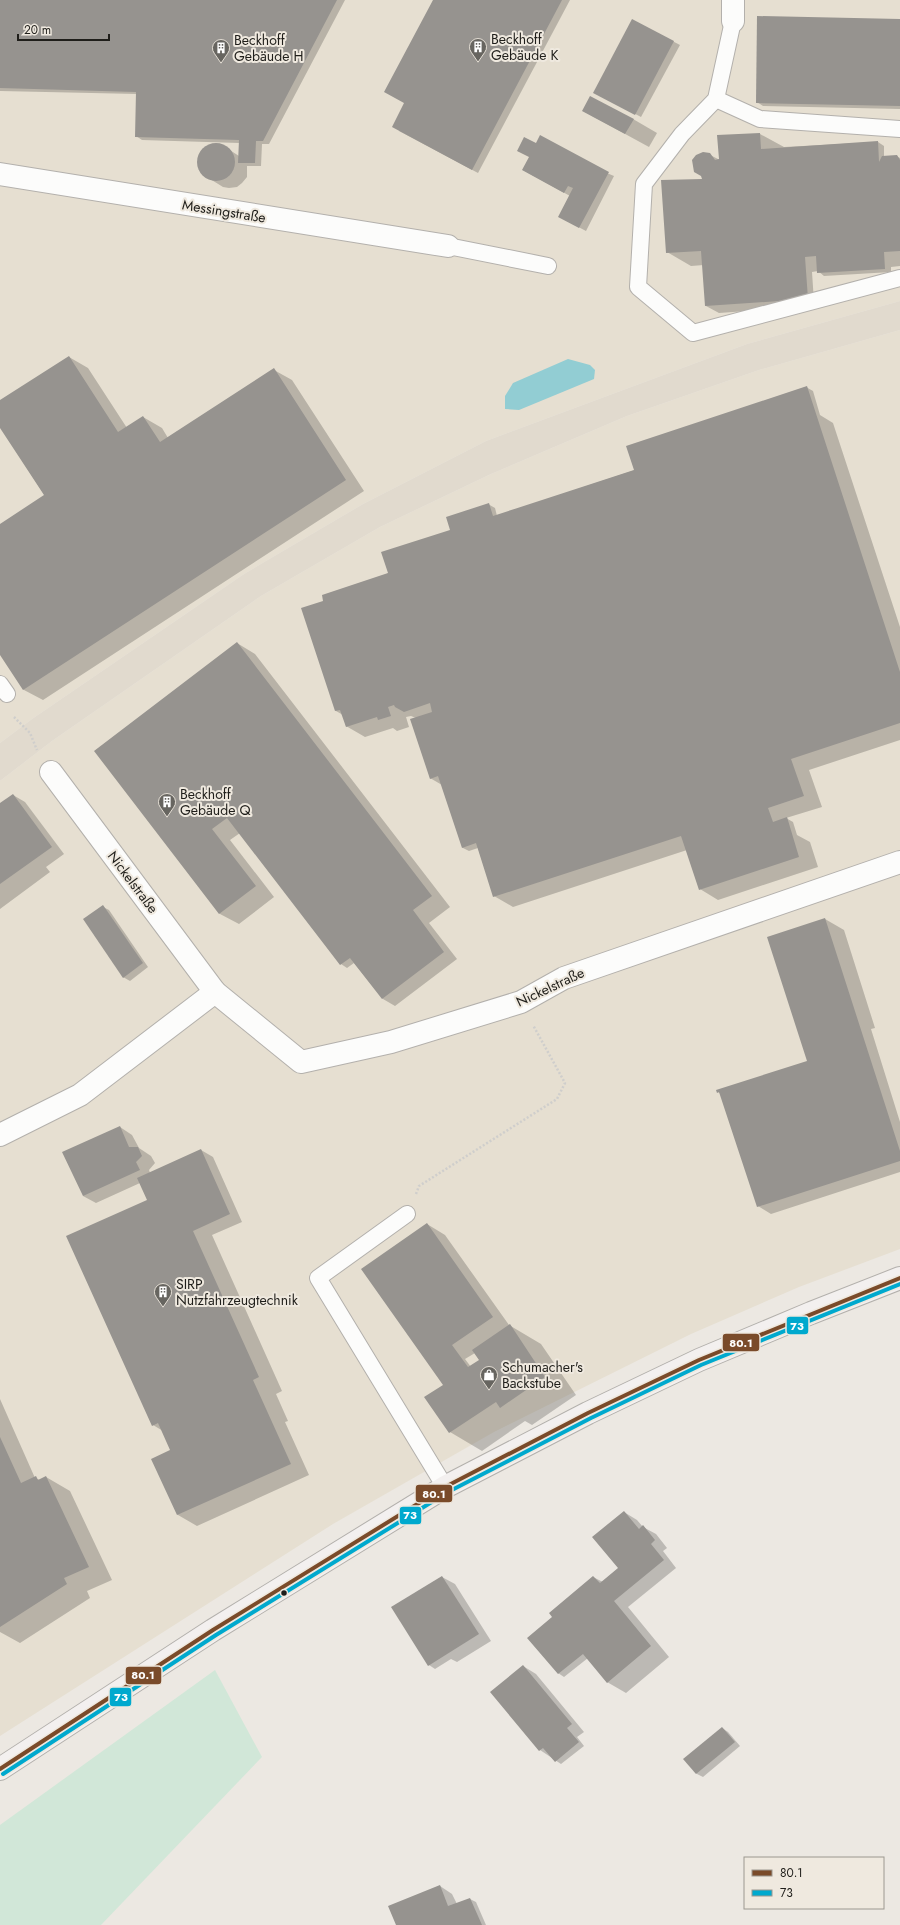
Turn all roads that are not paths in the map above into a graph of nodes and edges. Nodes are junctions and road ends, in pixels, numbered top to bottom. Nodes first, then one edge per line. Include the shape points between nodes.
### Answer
1 (733, 0) edge
2 (733, 21) joint
3 (716, 99) junction
4 (900, 129) edge
5 (0, 174) edge
6 (448, 246) joint
7 (548, 266) dead end
8 (900, 278) edge
9 (51, 772) road end
10 (900, 862) edge
11 (215, 992) junction
12 (0, 1135) edge
13 (408, 1214) road end
14 (900, 1278) edge
15 (445, 1487) junction
16 (0, 1769) edge

1 - 2 street
2 - 3 lane
3 - 4 lane via 760,119
3 - 8 lane via 682,134 644,184 638,287 693,333
5 - 6 street, Messingstraße
6 - 7 lane
9 - 11 street, Nickelstraße
10 - 11 street, Nickelstraße via 564,978 521,1002 391,1042 301,1062
11 - 12 street via 80,1095
13 - 15 lane via 318,1278
14 - 15 main road via 699,1360 588,1413
15 - 16 main road via 213,1630

